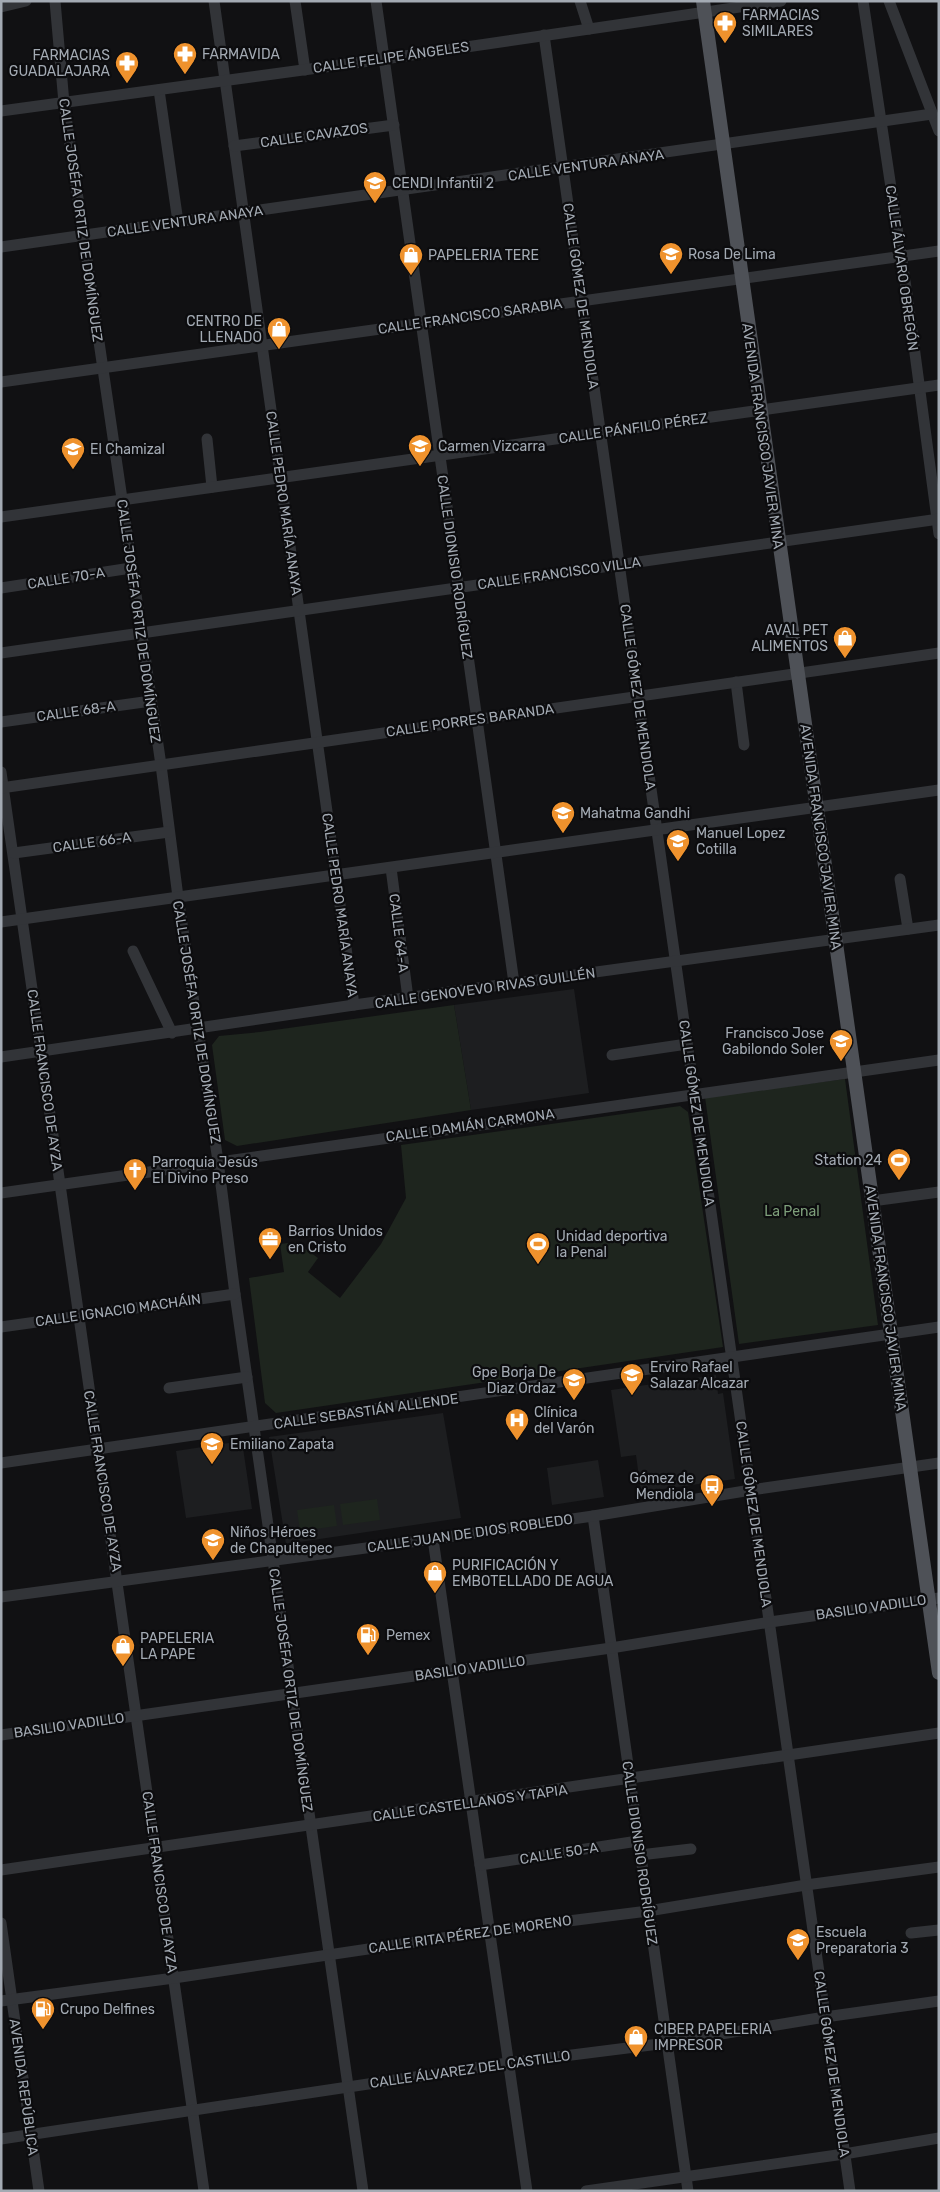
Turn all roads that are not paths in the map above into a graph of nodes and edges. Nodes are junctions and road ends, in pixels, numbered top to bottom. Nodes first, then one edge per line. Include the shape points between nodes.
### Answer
1 (26, 1) edge
2 (55, 1) edge
3 (214, 1) edge
4 (295, 1) edge
5 (376, 1) edge
6 (580, 1) edge
7 (781, 1) edge
8 (863, 1) edge
9 (890, 1) edge
10 (1, 7) edge
11 (704, 7) edge
12 (589, 29) junction
13 (544, 36) junction
14 (384, 59) junction
15 (305, 70) junction
16 (225, 81) junction
17 (159, 90) junction
18 (64, 104) junction
19 (1, 111) edge
20 (932, 114) junction
21 (880, 123) junction
22 (394, 124) junction
23 (939, 131) edge
24 (722, 145) junction
25 (234, 146) junction
26 (562, 168) junction
27 (403, 190) junction
28 (244, 213) junction
29 (178, 222) junction
30 (83, 236) junction
31 (1, 247) edge
32 (939, 251) edge
33 (901, 256) junction
34 (741, 278) junction
35 (581, 300) junction
36 (421, 322) junction
37 (262, 344) junction
38 (102, 366) junction
39 (1, 382) edge
40 (939, 385) edge
41 (919, 388) junction
42 (760, 410) junction
43 (600, 432) junction
44 (207, 439) dead end
45 (440, 455) junction
46 (933, 456) edge
47 (280, 477) junction
48 (212, 487) junction
49 (121, 500) junction
50 (1, 517) edge
51 (938, 519) edge
52 (939, 534) edge
53 (779, 543) junction
54 (619, 565) junction
55 (131, 568) junction
56 (1, 588) edge
57 (458, 588) junction
58 (299, 611) junction
59 (141, 634) junction
60 (1, 653) edge
61 (939, 653) edge
62 (797, 673) junction
63 (736, 682) junction
64 (638, 697) junction
65 (151, 701) junction
66 (477, 719) junction
67 (1, 722) edge
68 (317, 742) junction
69 (744, 745) dead end
70 (161, 765) junction
71 (1, 772) edge
72 (2, 788) edge
73 (939, 790) edge
74 (816, 808) junction
75 (657, 831) junction
76 (169, 832) junction
77 (14, 853) junction
78 (496, 853) junction
79 (391, 868) junction
80 (336, 875) junction
81 (900, 879) dead end
82 (178, 898) junction
83 (24, 919) junction
84 (1, 922) edge
85 (939, 925) edge
86 (908, 929) junction
87 (835, 939) junction
88 (133, 951) dead end
89 (675, 962) junction
90 (514, 983) junction
91 (408, 998) junction
92 (354, 1006) junction
93 (198, 1029) junction
94 (172, 1033) junction
95 (687, 1044) junction
96 (41, 1051) junction
97 (612, 1056) dead end
98 (1, 1057) edge
99 (939, 1060) edge
100 (854, 1070) junction
101 (694, 1093) junction
102 (218, 1161) junction
103 (59, 1184) junction
104 (939, 1192) edge
105 (1, 1193) edge
106 (872, 1201) junction
107 (235, 1294) junction
108 (78, 1316) junction
109 (1, 1327) edge
110 (939, 1327) edge
111 (890, 1333) junction
112 (732, 1357) junction
113 (247, 1377) junction
114 (169, 1388) dead end
115 (254, 1428) junction
116 (98, 1450) junction
117 (939, 1463) edge
118 (1, 1464) edge
119 (910, 1467) junction
120 (751, 1490) junction
121 (593, 1516) junction
122 (433, 1539) junction
123 (273, 1561) junction
124 (118, 1582) junction
125 (1, 1597) edge
126 (933, 1599) edge
127 (770, 1622) junction
128 (611, 1648) junction
129 (452, 1671) junction
130 (939, 1673) edge
131 (292, 1693) junction
132 (136, 1716) junction
133 (939, 1733) edge
134 (1, 1735) edge
135 (788, 1754) junction
136 (630, 1780) junction
137 (471, 1802) junction
138 (311, 1826) junction
139 (638, 1841) junction
140 (155, 1848) junction
141 (691, 1849) dead end
142 (640, 1855) junction
143 (480, 1865) junction
144 (939, 1867) edge
145 (1, 1870) edge
146 (806, 1885) junction
147 (648, 1911) junction
148 (1, 1924) edge
149 (939, 1930) edge
150 (490, 1931) junction
151 (911, 1933) dead end
152 (329, 1954) junction
153 (174, 1978) junction
154 (7, 2000) edge
155 (939, 2001) edge
156 (825, 2017) junction
157 (667, 2043) junction
158 (508, 2063) junction
159 (348, 2086) junction
160 (192, 2110) junction
161 (31, 2135) junction
162 (939, 2138) edge
163 (1, 2139) edge
164 (844, 2154) junction
165 (686, 2177) junction
166 (39, 2191) edge
167 (204, 2191) edge
168 (363, 2191) edge
169 (527, 2191) edge
170 (586, 2191) edge
171 (688, 2191) edge
172 (850, 2191) edge

1 - 10 street
2 - 18 street, CALLE JOSÉFA ORTIZ DE DOMÍNGUEZ
3 - 16 street, CALLE PEDRO MARÍA ANAYA
4 - 15 street
5 - 14 street, CALLE DIONISIO RODRÍGUEZ
6 - 12 street
7 - 11 street, CALLE FELIPE ÁNGELES
8 - 21 street, CALLE ÁLVARO OBREGÓN
9 - 20 street
11 - 12 street, CALLE FELIPE ÁNGELES
11 - 24 main road, AVENIDA FRANCISCO JAVIER MINA
12 - 13 street, CALLE FELIPE ÁNGELES
13 - 14 street, CALLE FELIPE ÁNGELES
13 - 26 street, CALLE GÓMEZ DE MENDIOLA
14 - 15 street, CALLE FELIPE ÁNGELES
14 - 22 street, CALLE DIONISIO RODRÍGUEZ
15 - 16 street, CALLE FELIPE ÁNGELES
16 - 17 street, CALLE FELIPE ÁNGELES
16 - 25 street, CALLE PEDRO MARÍA ANAYA
17 - 18 street, CALLE FELIPE ÁNGELES
17 - 29 street
18 - 19 street, CALLE FELIPE ÁNGELES
18 - 30 street, CALLE JOSÉFA ORTIZ DE DOMÍNGUEZ
20 - 21 street, CALLE VENTURA ANAYA
20 - 23 street
21 - 24 street, CALLE VENTURA ANAYA
21 - 33 street, CALLE ÁLVARO OBREGÓN
22 - 25 street, CALLE CAVAZOS
22 - 27 street, CALLE DIONISIO RODRÍGUEZ
24 - 26 street, CALLE VENTURA ANAYA
24 - 34 main road, AVENIDA FRANCISCO JAVIER MINA
25 - 28 street, CALLE PEDRO MARÍA ANAYA
26 - 27 street, CALLE VENTURA ANAYA
26 - 35 street, CALLE GÓMEZ DE MENDIOLA
27 - 28 street, CALLE VENTURA ANAYA
27 - 36 street, CALLE DIONISIO RODRÍGUEZ
28 - 29 street, CALLE VENTURA ANAYA
28 - 37 street, CALLE PEDRO MARÍA ANAYA
29 - 30 street, CALLE VENTURA ANAYA
30 - 31 street, CALLE VENTURA ANAYA
30 - 38 street, CALLE JOSÉFA ORTIZ DE DOMÍNGUEZ
32 - 33 street, CALLE FRANCISCO SARABIA
33 - 34 street, CALLE FRANCISCO SARABIA
33 - 41 street, CALLE ÁLVARO OBREGÓN
34 - 35 street, CALLE FRANCISCO SARABIA
34 - 42 main road, AVENIDA FRANCISCO JAVIER MINA
35 - 36 street, CALLE FRANCISCO SARABIA
35 - 43 street, CALLE GÓMEZ DE MENDIOLA
36 - 37 street, CALLE FRANCISCO SARABIA
36 - 45 street, CALLE DIONISIO RODRÍGUEZ
37 - 38 street, CALLE FRANCISCO SARABIA
37 - 47 street, CALLE PEDRO MARÍA ANAYA
38 - 39 street, CALLE FRANCISCO SARABIA
38 - 49 street, CALLE JOSÉFA ORTIZ DE DOMÍNGUEZ
40 - 41 street, CALLE PÁNFILO PÉREZ
41 - 42 street, CALLE PÁNFILO PÉREZ
41 - 46 street, CALLE ÁLVARO OBREGÓN
42 - 43 street, CALLE PÁNFILO PÉREZ
42 - 53 main road, AVENIDA FRANCISCO JAVIER MINA
43 - 45 street, CALLE PÁNFILO PÉREZ
43 - 54 street, CALLE GÓMEZ DE MENDIOLA
44 - 48 street
45 - 47 street, CALLE PÁNFILO PÉREZ
45 - 57 street, CALLE DIONISIO RODRÍGUEZ
46 - 51 street, CALLE ÁLVARO OBREGÓN
47 - 48 street, CALLE PÁNFILO PÉREZ
47 - 58 street, CALLE PEDRO MARÍA ANAYA
48 - 49 street, CALLE PÁNFILO PÉREZ
49 - 50 street, CALLE PÁNFILO PÉREZ
49 - 55 street, CALLE JOSÉFA ORTIZ DE DOMÍNGUEZ
51 - 52 street, CALLE ÁLVARO OBREGÓN
51 - 53 street, CALLE FRANCISCO VILLA
53 - 54 street, CALLE FRANCISCO VILLA
53 - 62 main road, AVENIDA FRANCISCO JAVIER MINA
54 - 57 street, CALLE FRANCISCO VILLA
54 - 64 street, CALLE GÓMEZ DE MENDIOLA
55 - 56 street, CALLE 70-A
55 - 59 street, CALLE JOSÉFA ORTIZ DE DOMÍNGUEZ
57 - 58 street, CALLE FRANCISCO VILLA
57 - 66 street, CALLE DIONISIO RODRÍGUEZ
58 - 59 street, CALLE FRANCISCO VILLA
58 - 68 street, CALLE PEDRO MARÍA ANAYA
59 - 60 street, CALLE FRANCISCO VILLA
59 - 65 street, CALLE JOSÉFA ORTIZ DE DOMÍNGUEZ
61 - 62 street, CALLE PORRES BARANDA
62 - 63 street, CALLE PORRES BARANDA
62 - 74 main road, AVENIDA FRANCISCO JAVIER MINA
63 - 64 street, CALLE PORRES BARANDA
63 - 69 street
64 - 66 street, CALLE PORRES BARANDA
64 - 75 street, CALLE GÓMEZ DE MENDIOLA
65 - 67 street, CALLE 68-A
65 - 70 street, CALLE JOSÉFA ORTIZ DE DOMÍNGUEZ
66 - 68 street, CALLE PORRES BARANDA
66 - 78 street, CALLE DIONISIO RODRÍGUEZ
68 - 70 street, CALLE PORRES BARANDA
68 - 80 street, CALLE PEDRO MARÍA ANAYA
70 - 72 street, CALLE PORRES BARANDA
70 - 76 street, CALLE JOSÉFA ORTIZ DE DOMÍNGUEZ
71 - 72 street, CALLE FRANCISCO DE AYZA
72 - 77 street, CALLE FRANCISCO DE AYZA
73 - 74 street
74 - 75 street
74 - 87 main road, AVENIDA FRANCISCO JAVIER MINA
75 - 78 street
75 - 89 street, CALLE GÓMEZ DE MENDIOLA
76 - 77 street, CALLE 66-A
76 - 82 street, CALLE JOSÉFA ORTIZ DE DOMÍNGUEZ
77 - 83 street, CALLE FRANCISCO DE AYZA
78 - 79 street
78 - 90 street, CALLE DIONISIO RODRÍGUEZ
79 - 80 street
79 - 91 street, CALLE 64-A
80 - 82 street
80 - 92 street, CALLE PEDRO MARÍA ANAYA
81 - 86 street
82 - 83 street
82 - 93 street, CALLE JOSÉFA ORTIZ DE DOMÍNGUEZ
83 - 84 street
83 - 96 street, CALLE FRANCISCO DE AYZA
85 - 86 street, CALLE GENOVEVO RIVAS GUILLÉN
86 - 87 street, CALLE GENOVEVO RIVAS GUILLÉN
87 - 89 street, CALLE GENOVEVO RIVAS GUILLÉN
87 - 100 main road, AVENIDA FRANCISCO JAVIER MINA
88 - 94 street
89 - 90 street, CALLE GENOVEVO RIVAS GUILLÉN
89 - 95 street, CALLE GÓMEZ DE MENDIOLA
90 - 91 street, CALLE GENOVEVO RIVAS GUILLÉN
91 - 92 street, CALLE GENOVEVO RIVAS GUILLÉN
92 - 93 street, CALLE GENOVEVO RIVAS GUILLÉN
93 - 94 street, CALLE GENOVEVO RIVAS GUILLÉN
93 - 102 street, CALLE JOSÉFA ORTIZ DE DOMÍNGUEZ
94 - 96 street, CALLE GENOVEVO RIVAS GUILLÉN
95 - 97 street
95 - 101 street, CALLE GÓMEZ DE MENDIOLA
96 - 98 street, CALLE GENOVEVO RIVAS GUILLÉN
96 - 103 street, CALLE FRANCISCO DE AYZA
99 - 100 street, CALLE DAMIÁN CARMONA
100 - 101 street, CALLE DAMIÁN CARMONA
100 - 106 main road, AVENIDA FRANCISCO JAVIER MINA
101 - 102 street, CALLE DAMIÁN CARMONA
101 - 112 street, CALLE GÓMEZ DE MENDIOLA
102 - 103 street, CALLE DAMIÁN CARMONA
102 - 107 street, CALLE JOSÉFA ORTIZ DE DOMÍNGUEZ
103 - 105 street, CALLE DAMIÁN CARMONA
103 - 108 street, CALLE FRANCISCO DE AYZA
104 - 106 street
106 - 111 main road, AVENIDA FRANCISCO JAVIER MINA
107 - 108 street, CALLE IGNACIO MACHÁIN
107 - 113 street, CALLE JOSÉFA ORTIZ DE DOMÍNGUEZ
108 - 109 street, CALLE IGNACIO MACHÁIN
108 - 116 street, CALLE FRANCISCO DE AYZA
110 - 111 street, CALLE SEBASTIÁN ALLENDE
111 - 112 street, CALLE SEBASTIÁN ALLENDE
111 - 119 main road, AVENIDA FRANCISCO JAVIER MINA
112 - 115 street, CALLE SEBASTIÁN ALLENDE
112 - 120 street, CALLE GÓMEZ DE MENDIOLA
113 - 114 street
113 - 115 street, CALLE JOSÉFA ORTIZ DE DOMÍNGUEZ
115 - 116 street, CALLE SEBASTIÁN ALLENDE
115 - 123 street, CALLE JOSÉFA ORTIZ DE DOMÍNGUEZ
116 - 118 street, CALLE SEBASTIÁN ALLENDE
116 - 124 street, CALLE FRANCISCO DE AYZA
117 - 119 street, CALLE JUAN DE DIOS ROBLEDO
119 - 120 street, CALLE JUAN DE DIOS ROBLEDO
119 - 126 main road, AVENIDA FRANCISCO JAVIER MINA
120 - 121 street, CALLE JUAN DE DIOS ROBLEDO
120 - 127 street, CALLE GÓMEZ DE MENDIOLA
121 - 122 street, CALLE JUAN DE DIOS ROBLEDO
121 - 128 street, CALLE DIONISIO RODRÍGUEZ
122 - 123 street, CALLE JUAN DE DIOS ROBLEDO
122 - 129 street
123 - 124 street, CALLE JUAN DE DIOS ROBLEDO
123 - 131 street, CALLE JOSÉFA ORTIZ DE DOMÍNGUEZ
124 - 125 street, CALLE JUAN DE DIOS ROBLEDO
124 - 132 street, CALLE FRANCISCO DE AYZA
126 - 127 street, BASILIO VADILLO
126 - 130 main road, AVENIDA FRANCISCO JAVIER MINA
127 - 128 street, BASILIO VADILLO
127 - 135 street, CALLE GÓMEZ DE MENDIOLA
128 - 129 street, BASILIO VADILLO
128 - 136 street, CALLE DIONISIO RODRÍGUEZ
129 - 131 street, BASILIO VADILLO
129 - 137 street
131 - 132 street, BASILIO VADILLO
131 - 138 street, CALLE JOSÉFA ORTIZ DE DOMÍNGUEZ
132 - 134 street, BASILIO VADILLO
132 - 140 street, CALLE FRANCISCO DE AYZA
133 - 135 street, CALLE CASTELLANOS Y TAPIA
135 - 136 street, CALLE CASTELLANOS Y TAPIA
135 - 146 street, CALLE GÓMEZ DE MENDIOLA
136 - 137 street, CALLE CASTELLANOS Y TAPIA
136 - 139 street, CALLE DIONISIO RODRÍGUEZ
137 - 138 street, CALLE CASTELLANOS Y TAPIA
137 - 143 street
138 - 140 street, CALLE CASTELLANOS Y TAPIA
138 - 152 street, CALLE JOSÉFA ORTIZ DE DOMÍNGUEZ
139 - 142 street, CALLE DIONISIO RODRÍGUEZ
139 - 143 street, CALLE 50-A
140 - 145 street, CALLE CASTELLANOS Y TAPIA
140 - 153 street, CALLE FRANCISCO DE AYZA
141 - 142 street
142 - 147 street, CALLE DIONISIO RODRÍGUEZ
143 - 150 street
144 - 146 street, CALLE RITA PÉREZ DE MORENO
146 - 147 street, CALLE RITA PÉREZ DE MORENO
146 - 156 street, CALLE GÓMEZ DE MENDIOLA
147 - 150 street, CALLE RITA PÉREZ DE MORENO
147 - 157 street, CALLE DIONISIO RODRÍGUEZ
148 - 154 street, AVENIDA REPÚBLICA
149 - 151 street
150 - 152 street, CALLE RITA PÉREZ DE MORENO
150 - 158 street
152 - 153 street, CALLE RITA PÉREZ DE MORENO
152 - 159 street, CALLE JOSÉFA ORTIZ DE DOMÍNGUEZ
153 - 154 street, CALLE RITA PÉREZ DE MORENO
153 - 160 street, CALLE FRANCISCO DE AYZA
154 - 161 street, AVENIDA REPÚBLICA
155 - 156 street, CALLE ÁLVAREZ DEL CASTILLO
156 - 157 street, CALLE ÁLVAREZ DEL CASTILLO
156 - 164 street, CALLE GÓMEZ DE MENDIOLA
157 - 158 street, CALLE ÁLVAREZ DEL CASTILLO
157 - 165 street, CALLE DIONISIO RODRÍGUEZ
158 - 159 street, CALLE ÁLVAREZ DEL CASTILLO
158 - 169 street
159 - 160 street, CALLE ÁLVAREZ DEL CASTILLO
159 - 168 street, CALLE JOSÉFA ORTIZ DE DOMÍNGUEZ
160 - 161 street, CALLE ÁLVAREZ DEL CASTILLO
160 - 167 street, CALLE FRANCISCO DE AYZA
161 - 163 street, CALLE ÁLVAREZ DEL CASTILLO
161 - 166 street, AVENIDA REPÚBLICA
162 - 164 street
164 - 165 street
164 - 172 street, CALLE GÓMEZ DE MENDIOLA
165 - 170 street
165 - 171 street, CALLE DIONISIO RODRÍGUEZ

